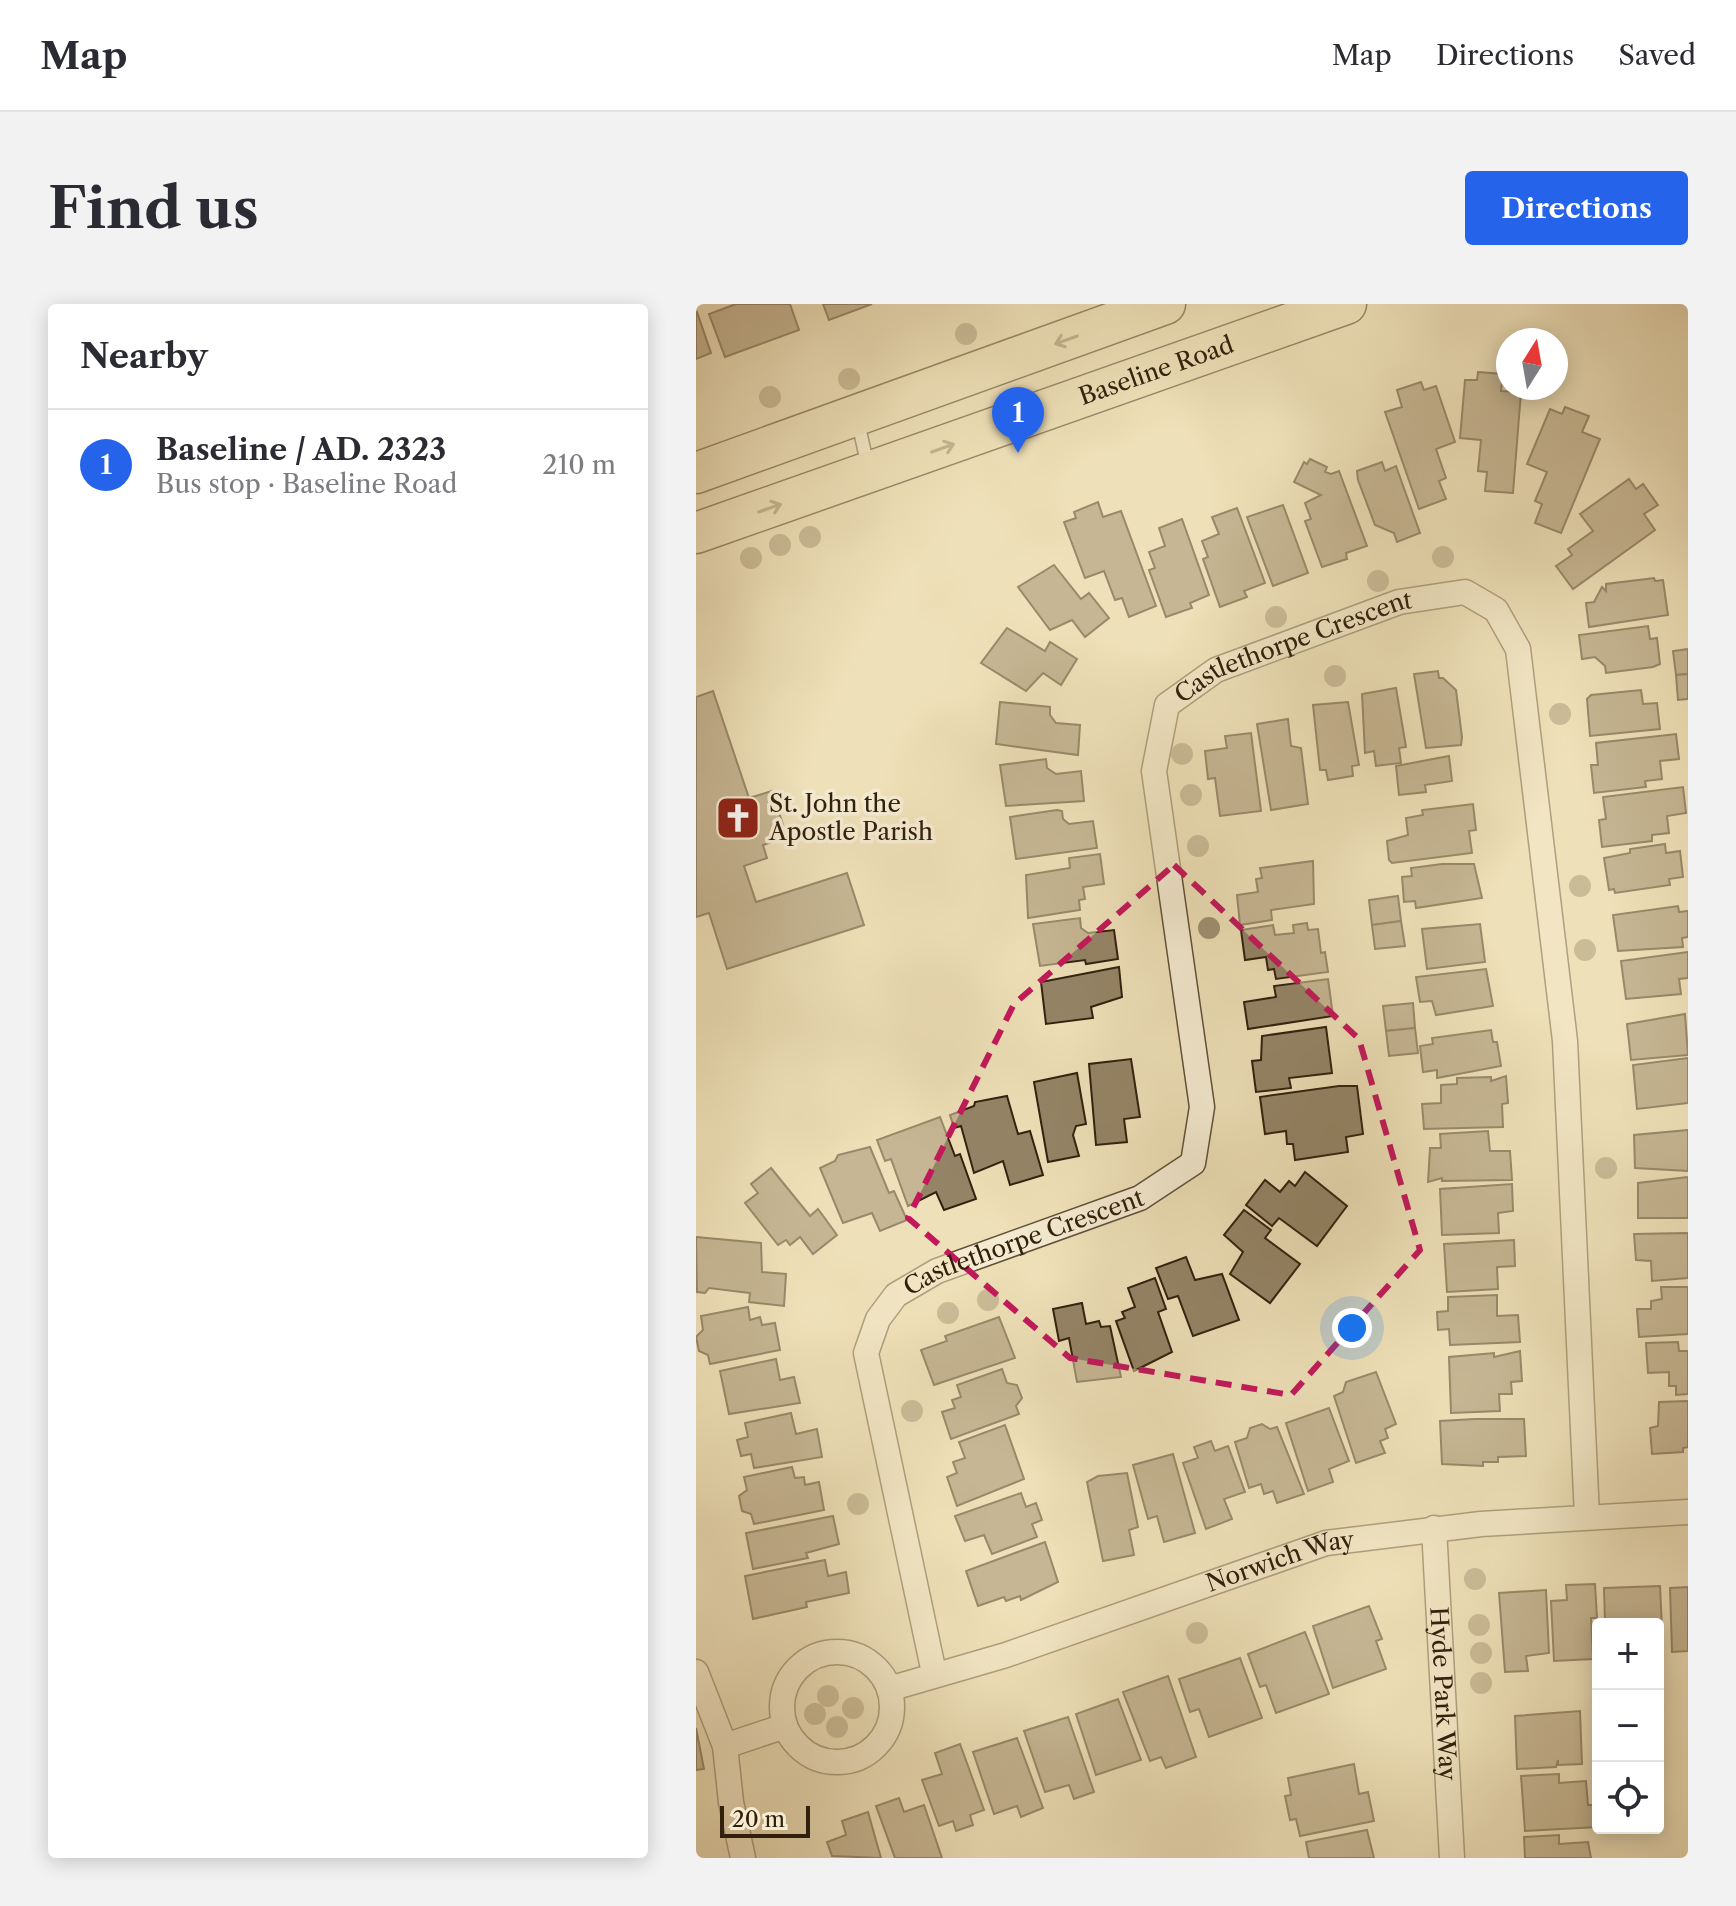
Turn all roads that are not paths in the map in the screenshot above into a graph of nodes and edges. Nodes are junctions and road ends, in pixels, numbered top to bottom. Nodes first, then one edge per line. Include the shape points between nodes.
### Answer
1 (1165, 304) edge
2 (1346, 304) edge
3 (857, 417) junction
4 (696, 473) edge
5 (869, 474) junction
6 (696, 533) edge
7 (1688, 1512) edge
8 (1587, 1516) junction
9 (1434, 1528) junction
10 (696, 1672) edge
11 (934, 1673) junction
12 (889, 1689) junction
13 (785, 1726) junction
14 (725, 1746) junction
15 (743, 1858) edge
16 (1452, 1858) edge

1 -> 3 main road
5 -> 2 main road, Baseline Road
3 - 4 main road
3 - 5 lane
6 -> 5 main road, Baseline Road
7 - 8 street, Norwich Way
8 - 9 street, Norwich Way
8 - 11 street, Castlethorpe Crescent via 1565,1041 1518,649 1496,610 1465,592 1399,602 1216,670 1167,705 1154,771 1202,1107 1193,1163 1140,1198 937,1271 896,1295 878,1319 866,1353
9 - 11 street, Norwich Way via 1326,1543 1006,1655
9 - 16 street, Hyde Park Way
10 - 14 street
11 - 12 street, Norwich Way
12 - 13 street via 888,1726 864,1755 826,1761 794,1742
12 - 13 street via 868,1662 844,1653 818,1655 791,1676 782,1708
13 - 14 street
14 - 15 street

